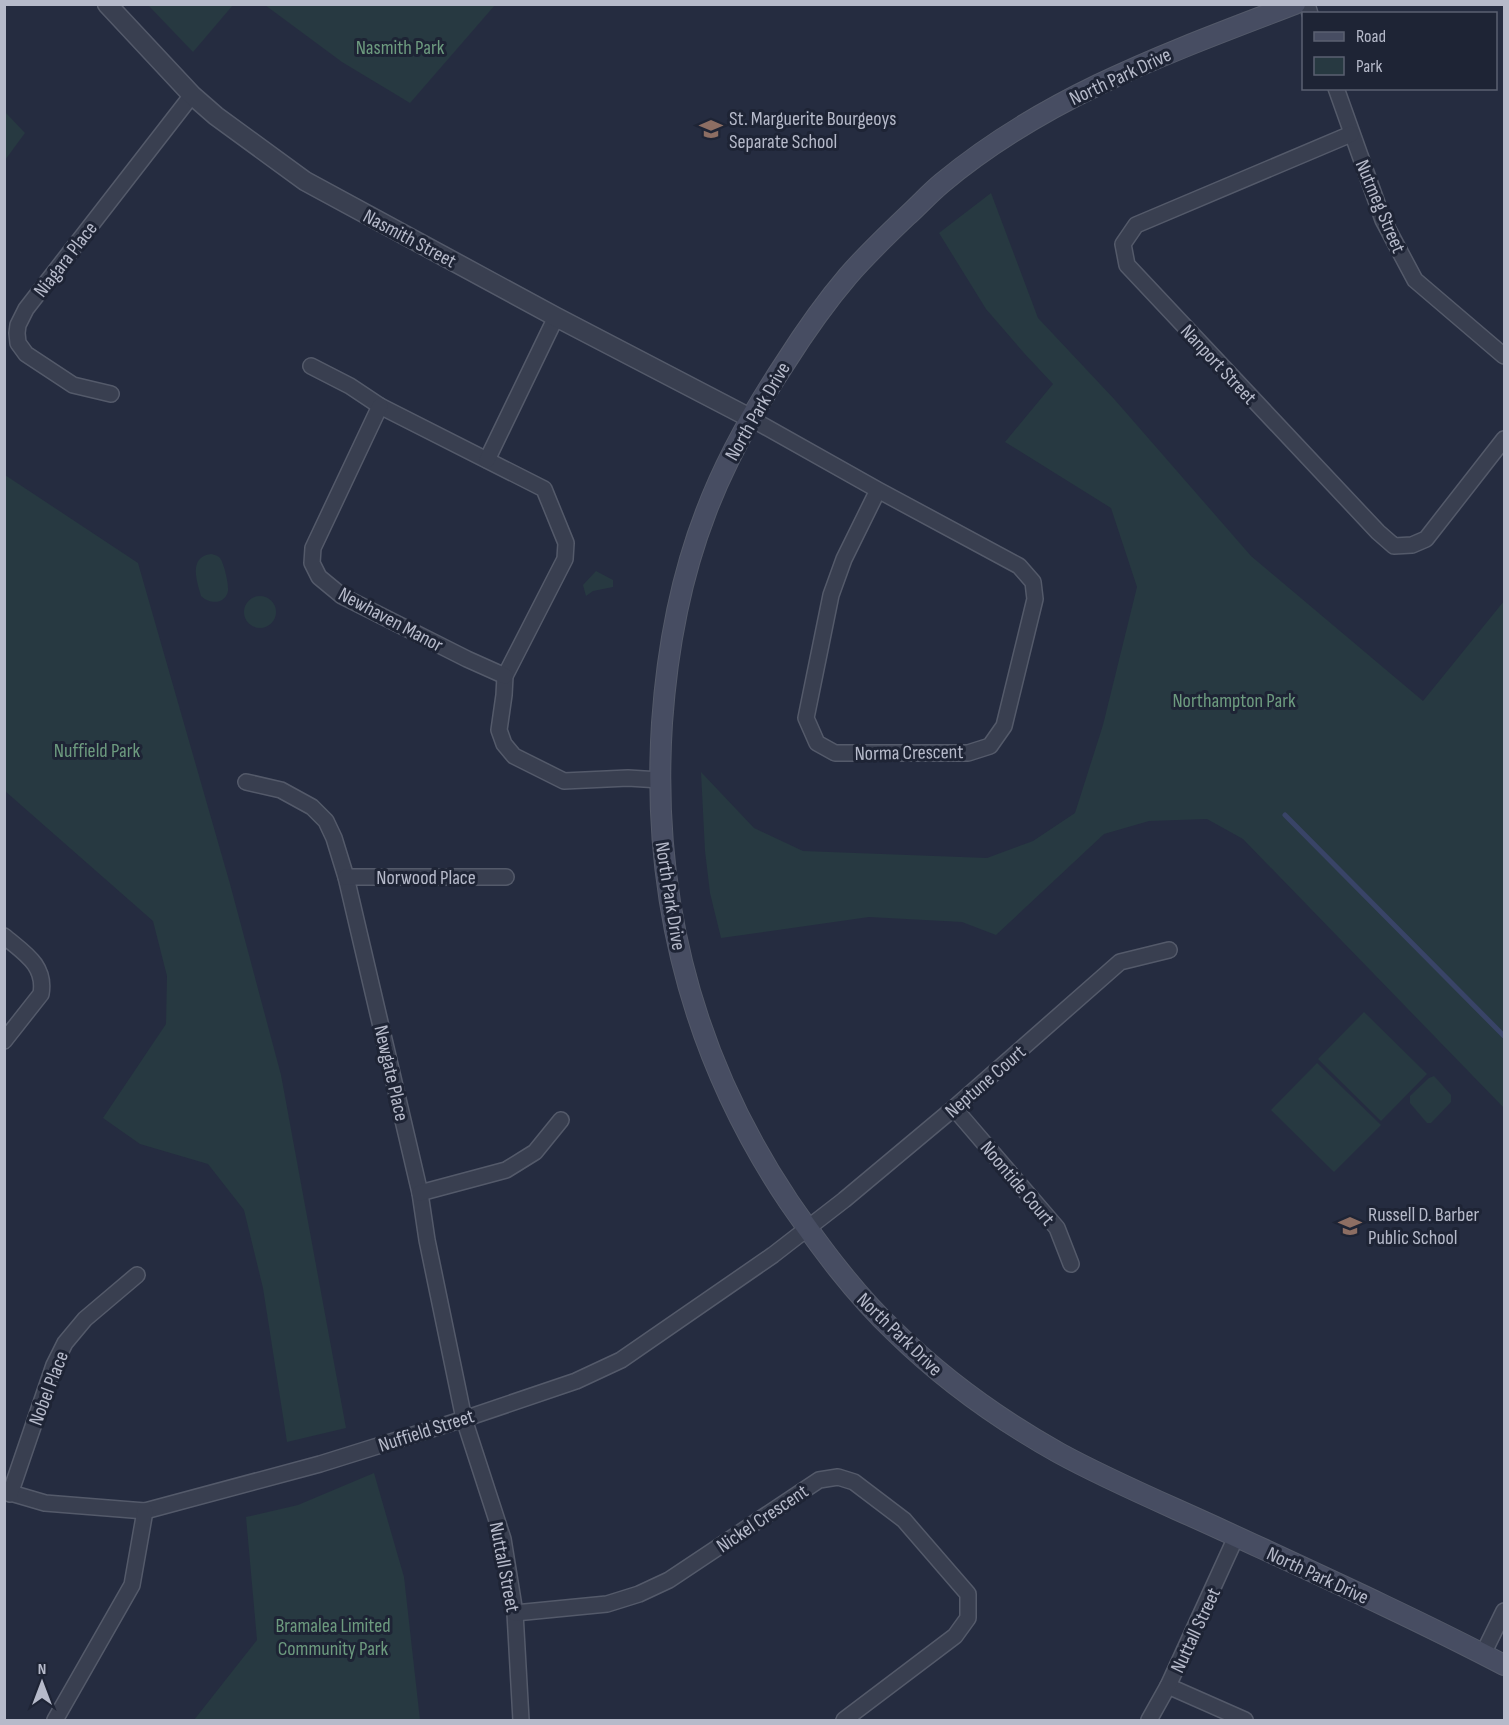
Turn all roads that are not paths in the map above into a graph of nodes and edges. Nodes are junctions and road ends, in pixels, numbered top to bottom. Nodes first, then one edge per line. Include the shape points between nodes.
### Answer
1 (107, 4) edge
2 (1294, 4) edge
3 (1337, 90) edge
4 (192, 95) junction
5 (1351, 134) junction
6 (556, 316) junction
7 (1504, 356) edge
8 (311, 366) dead end
9 (111, 394) dead end
10 (380, 406) junction
11 (750, 418) junction
12 (1504, 439) edge
13 (487, 460) junction
14 (878, 490) junction
15 (505, 676) junction
16 (660, 780) junction
17 (246, 782) dead end
18 (346, 877) junction
19 (507, 877) dead end
20 (4, 936) edge
21 (1169, 950) dead end
22 (4, 1041) edge
23 (954, 1108) junction
24 (561, 1120) dead end
25 (420, 1192) junction
26 (807, 1228) junction
27 (1071, 1264) dead end
28 (137, 1275) dead end
29 (464, 1419) junction
30 (7, 1492) edge
31 (145, 1511) junction
32 (1236, 1537) junction
33 (1504, 1611) edge
34 (515, 1613) junction
35 (1483, 1654) junction
36 (1504, 1665) edge
37 (1168, 1686) junction
38 (55, 1720) edge
39 (521, 1720) edge
40 (844, 1720) edge
41 (1149, 1720) edge
42 (1245, 1720) edge

1 - 4 street, Nasmith Street
2 - 11 main road, North Park Drive via 1164,54 1068,99 944,181 838,288
3 - 5 street, Nutmeg Street
4 - 6 street, Nasmith Street via 305,181
4 - 9 street, Niagara Place via 18,325 18,343 26,354 73,385
5 - 7 street, Nutmeg Street via 1383,220 1415,280
5 - 12 street, Nanport Street via 1136,225 1123,244 1127,265 1394,546 1426,539
6 - 11 street, Nasmith Street
6 - 13 street
8 - 10 street
10 - 13 street
10 - 15 street, Newhaven Manor via 313,548 312,563 319,577 342,596
11 - 14 street, Norma Crescent
11 - 16 main road, North Park Drive via 705,515 674,626 665,676
13 - 15 street via 544,489 566,543 565,559
14 - 14 street, Norma Crescent via 1019,566 1033,582 1035,599 1004,726 990,746 968,753 835,753 817,743 806,718 831,595
15 - 16 street via 499,730 514,756 564,781
16 - 26 main road, North Park Drive via 668,889 684,970 699,1020 713,1061 749,1135
17 - 18 street, Newgate Place via 281,790 312,807 326,820
18 - 19 street, Norwood Place
18 - 25 street, Newgate Place
20 - 22 street via 34,962 42,985 41,994
21 - 23 street, Neptune Court via 1120,962
23 - 26 street, Neptune Court
23 - 27 street, Noontide Court via 1057,1228
24 - 25 street via 535,1152 506,1170
25 - 29 street, Newgate Place
26 - 29 street, Nuffield Street via 621,1360 576,1381
26 - 32 main road, North Park Drive via 891,1329 966,1393 1063,1455
28 - 30 street, Nobel Place via 85,1319 65,1343
29 - 31 street, Nuffield Street via 320,1464
29 - 34 street, Nuttall Street via 503,1539
30 - 31 street, Nuffield Street via 45,1503
31 - 38 street via 132,1585
32 - 35 main road, North Park Drive
32 - 37 street, Nuttall Street
33 - 35 street
34 - 39 street, Nuttall Street
34 - 40 street, Nickel Crescent via 607,1604 639,1594 669,1580 819,1480 838,1477 854,1482 904,1520 968,1594 968,1618 955,1636
35 - 36 main road, North Park Drive
37 - 41 street, Nuttall Street
37 - 42 street

